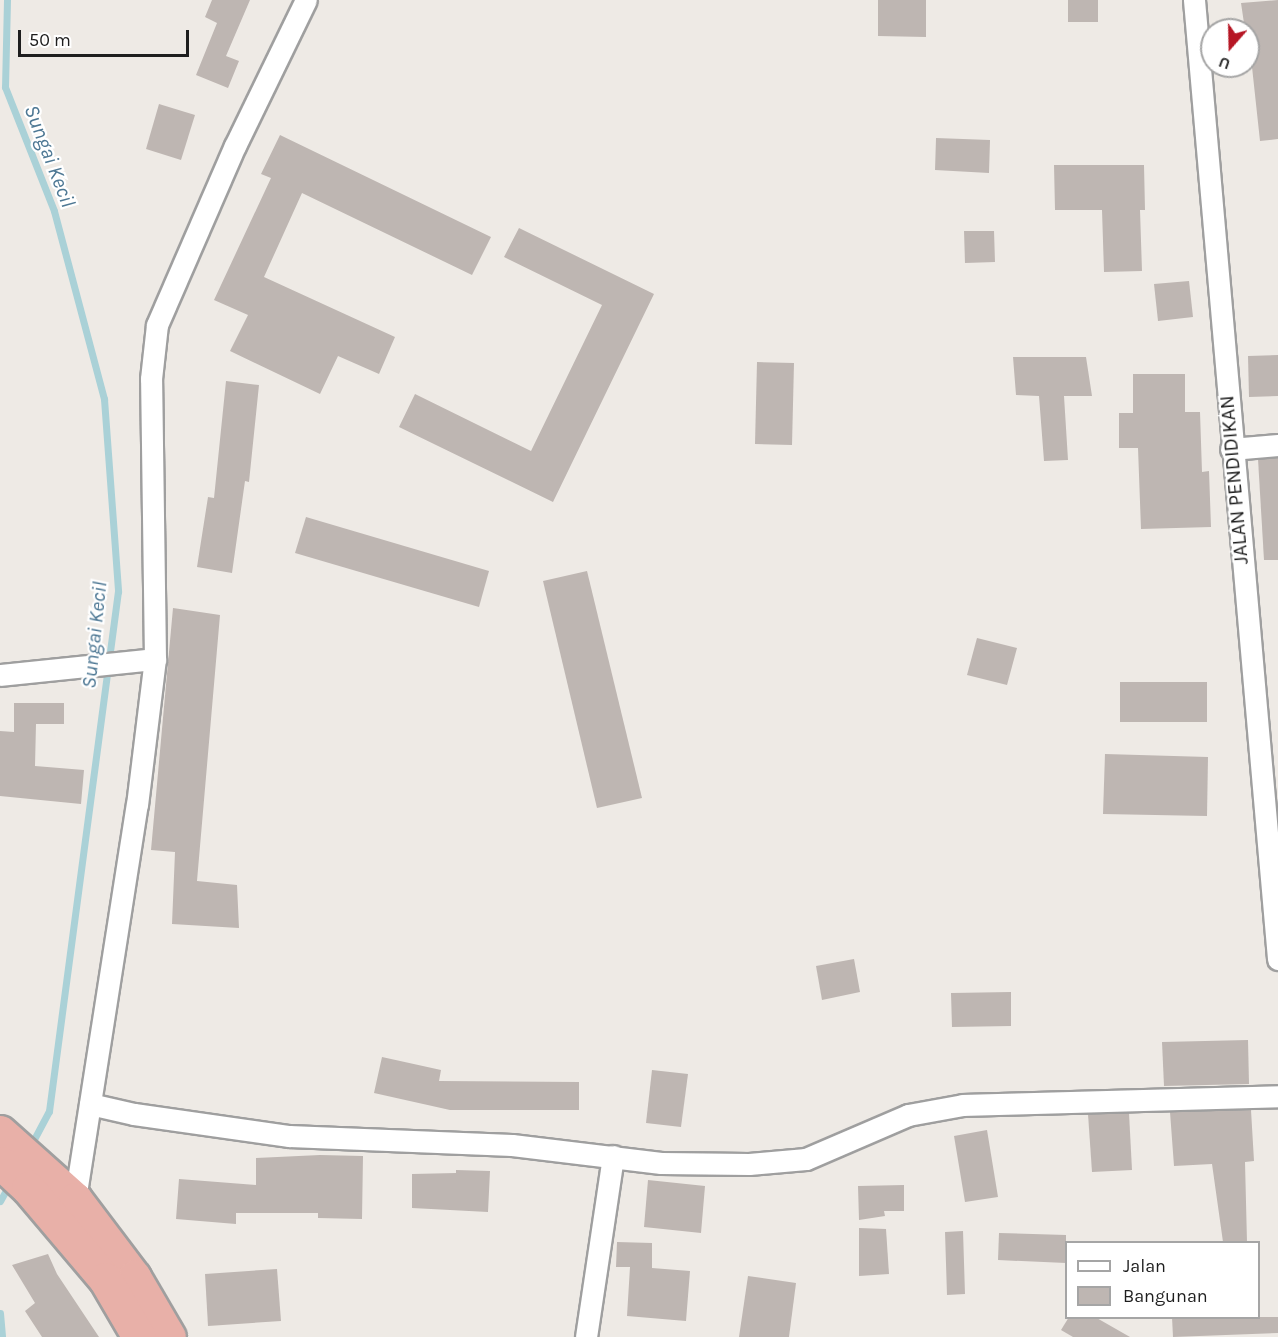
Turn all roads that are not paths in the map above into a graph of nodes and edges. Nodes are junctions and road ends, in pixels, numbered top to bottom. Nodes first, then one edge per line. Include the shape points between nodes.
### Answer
1 (306, 0) edge
2 (1194, 0) edge
3 (1278, 445) edge
4 (1231, 449) junction
5 (155, 659) junction
6 (0, 675) edge
7 (1273, 855) edge
8 (1278, 958) edge
9 (1278, 1096) edge
10 (90, 1104) junction
11 (0, 1132) edge
12 (613, 1156) junction
13 (0, 1162) edge
14 (33, 1178) junction
15 (75, 1199) junction
16 (139, 1337) edge
17 (169, 1337) edge
18 (586, 1337) edge

1 - 5 street via 212,196 157,325 151,379
2 - 4 street, JALAN PENDIDIKAN
3 - 4 street
4 - 7 street, JALAN PENDIDIKAN
5 - 6 street
5 - 10 street via 137,805
7 - 8 street, JALAN PENDIDIKAN
9 - 12 street via 963,1105 908,1115 806,1159 783,1162 661,1163
10 - 12 street via 289,1136 512,1145
10 - 15 street
11 - 14 highway
12 - 18 street
13 - 14 highway
14 - 15 highway
14 - 16 highway via 105,1279
15 - 17 highway via 134,1277

